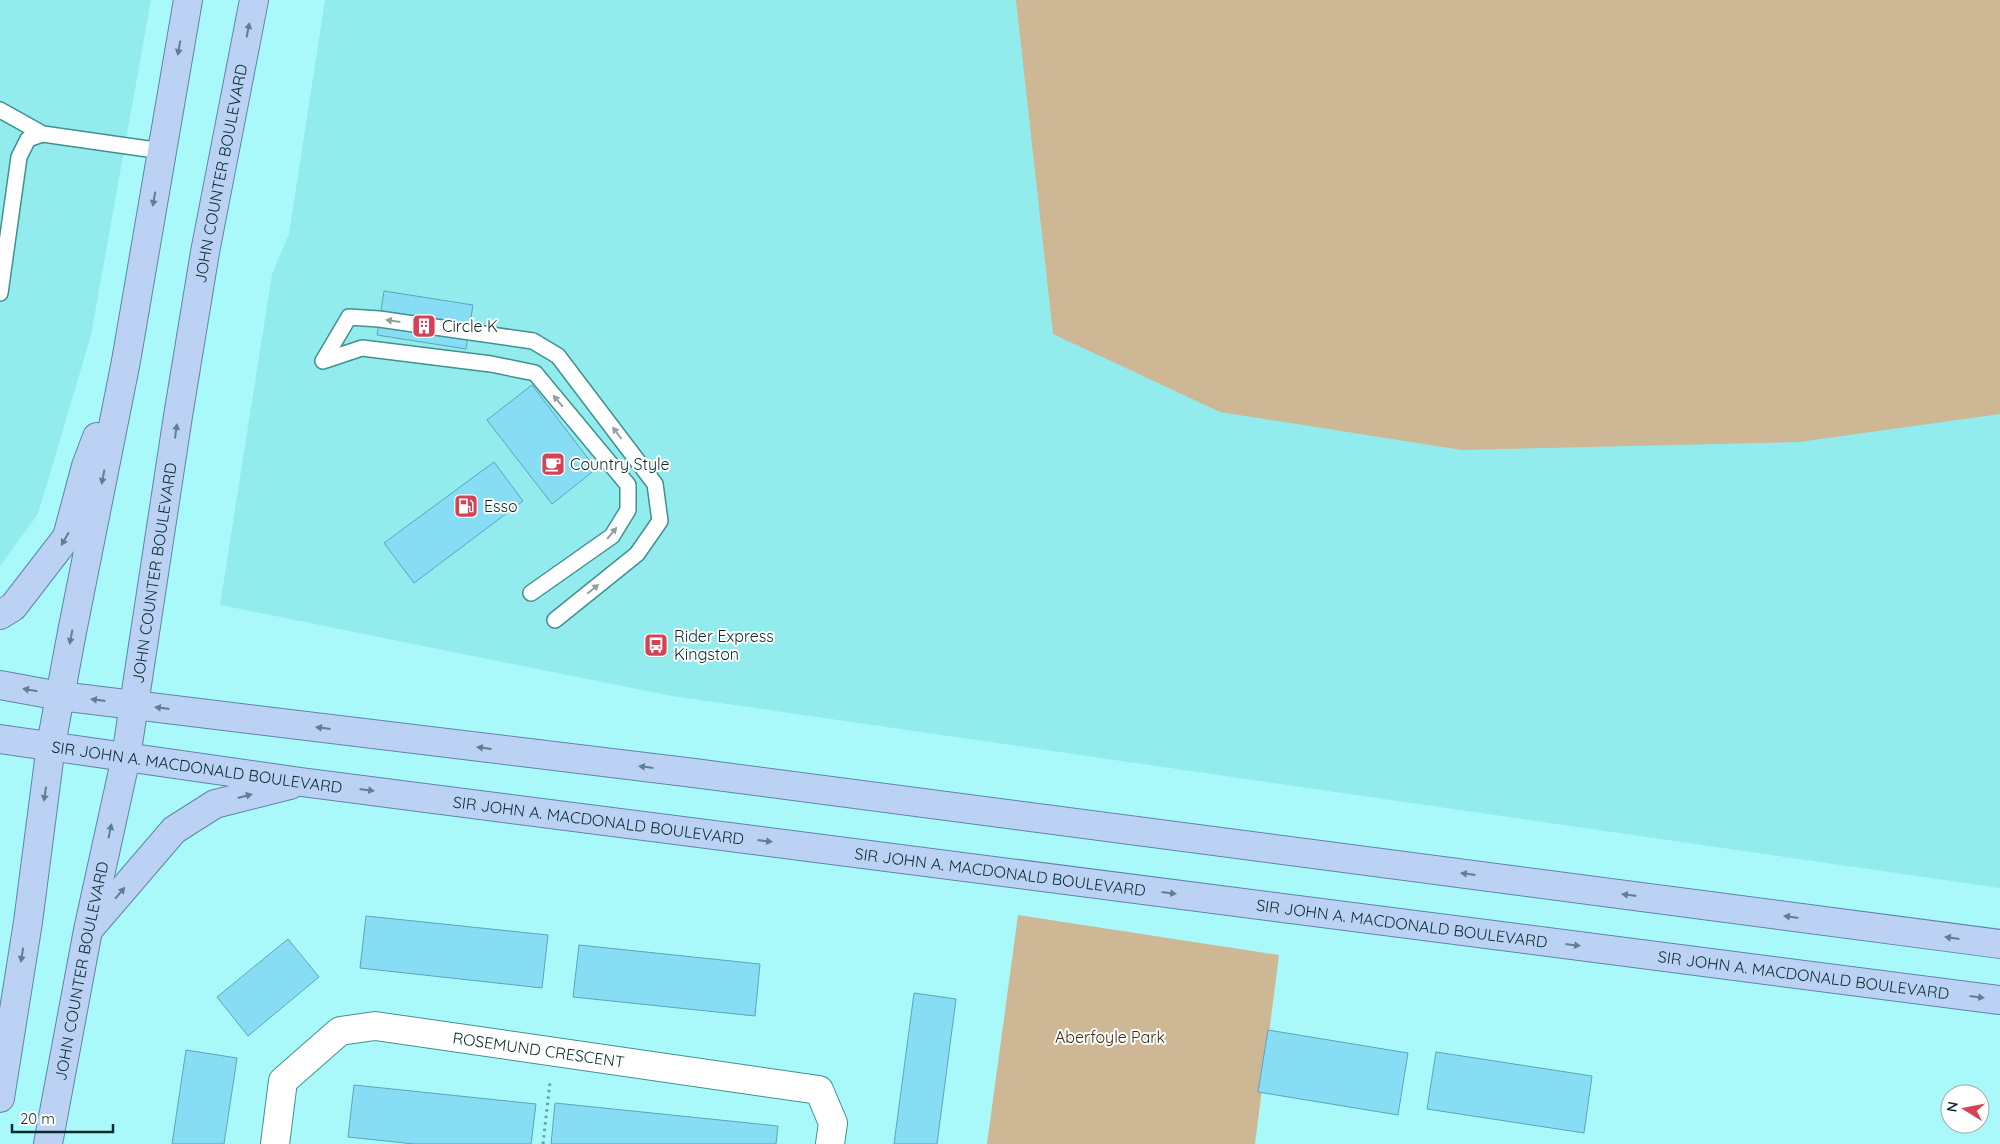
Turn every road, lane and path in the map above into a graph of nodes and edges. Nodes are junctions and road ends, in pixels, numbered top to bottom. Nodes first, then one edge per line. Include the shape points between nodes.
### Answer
1 (188, 0) edge
2 (254, 0) edge
3 (0, 110) edge
4 (43, 134) junction
5 (162, 150) junction
6 (0, 294) edge
7 (126, 361) junction
8 (531, 593) dead end
9 (0, 615) edge
10 (555, 620) dead end
11 (0, 685) edge
12 (60, 696) junction
13 (135, 705) junction
14 (0, 739) edge
15 (51, 745) junction
16 (126, 757) junction
17 (301, 782) junction
18 (88, 930) junction
19 (2000, 944) edge
20 (2000, 1000) edge
21 (552, 1052) junction
22 (0, 1098) edge
23 (48, 1144) edge
24 (275, 1144) edge
25 (543, 1144) edge
26 (830, 1144) edge

1 -> 5 main road
13 -> 2 main road, JOHN COUNTER BOULEVARD via 178,416
3 - 4 lane
4 - 5 lane
4 - 6 lane via 28,139 19,157
5 -> 7 main road
7 -> 9 main road via 86,466 67,537 13,608
7 -> 12 main road
8 - 10 lane via 612,536 628,510 628,485 535,373 491,364 362,348 323,361 349,317 533,342 558,356 655,484 660,521 637,554
12 -> 11 main road
13 -> 12 main road
12 - 15 main road
13 - 16 main road, JOHN COUNTER BOULEVARD
19 -> 13 main road via 714,776
14 - 15 main road, SIR JOHN A. MACDONALD BOULEVARD
15 - 16 main road, SIR JOHN A. MACDONALD BOULEVARD
15 -> 22 main road via 28,922
16 - 17 main road, SIR JOHN A. MACDONALD BOULEVARD
18 -> 16 main road, JOHN COUNTER BOULEVARD
18 -> 17 main road via 174,830 215,804
17 -> 20 main road, SIR JOHN A. MACDONALD BOULEVARD
18 - 23 main road, JOHN COUNTER BOULEVARD
21 - 24 street, ROSEMUND CRESCENT via 375,1026 340,1031 283,1081
21 - 25 path
21 - 26 street, ROSEMUND CRESCENT via 819,1090 833,1123

